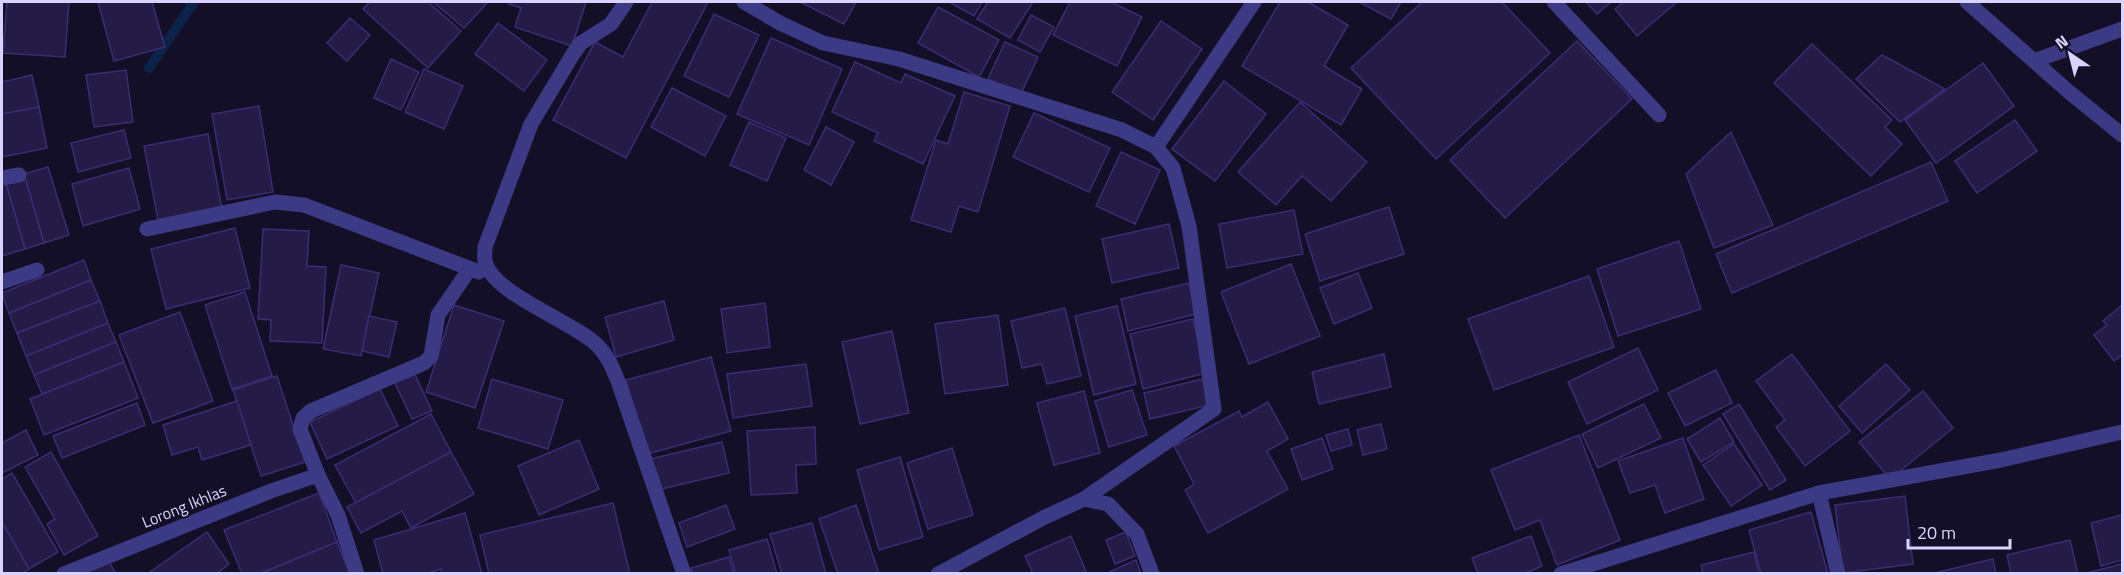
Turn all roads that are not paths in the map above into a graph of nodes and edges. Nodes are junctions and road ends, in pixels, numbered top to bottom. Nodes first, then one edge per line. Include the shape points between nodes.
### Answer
1 (626, 2) edge
2 (744, 2) edge
3 (1254, 2) edge
4 (1554, 2) edge
5 (1967, 2) edge
6 (2122, 29) edge
7 (2034, 61) junction
8 (1659, 115) dead end
9 (2122, 135) edge
10 (1156, 147) junction
11 (19, 175) dead end
12 (2, 177) edge
13 (147, 229) dead end
14 (37, 270) dead end
15 (469, 270) junction
16 (493, 276) junction
17 (2, 282) edge
18 (2122, 432) edge
19 (318, 475) junction
20 (1819, 493) junction
21 (1084, 499) junction
22 (64, 573) edge
23 (357, 573) edge
24 (684, 573) edge
25 (938, 573) edge
26 (1152, 573) edge
27 (1561, 573) edge
28 (1838, 573) edge

1 - 16 street via 611,24 577,48 531,124 485,247 485,262
2 - 10 street via 823,44 899,59 1122,130
3 - 10 street
4 - 8 street
5 - 7 street
6 - 7 street
7 - 9 street
10 - 21 street via 1173,168 1189,225 1214,409
11 - 12 street
13 - 15 street via 275,202 304,206
14 - 17 street
15 - 16 street
15 - 19 street via 438,315 431,356 424,363 311,411 303,418 300,429
16 - 24 street via 506,288 585,335 609,360
18 - 20 street via 2001,460
19 - 22 street, Lorong Ikhlas
19 - 23 street via 338,514
20 - 27 street
20 - 28 street
21 - 25 street
21 - 26 street via 1108,504 1137,534

